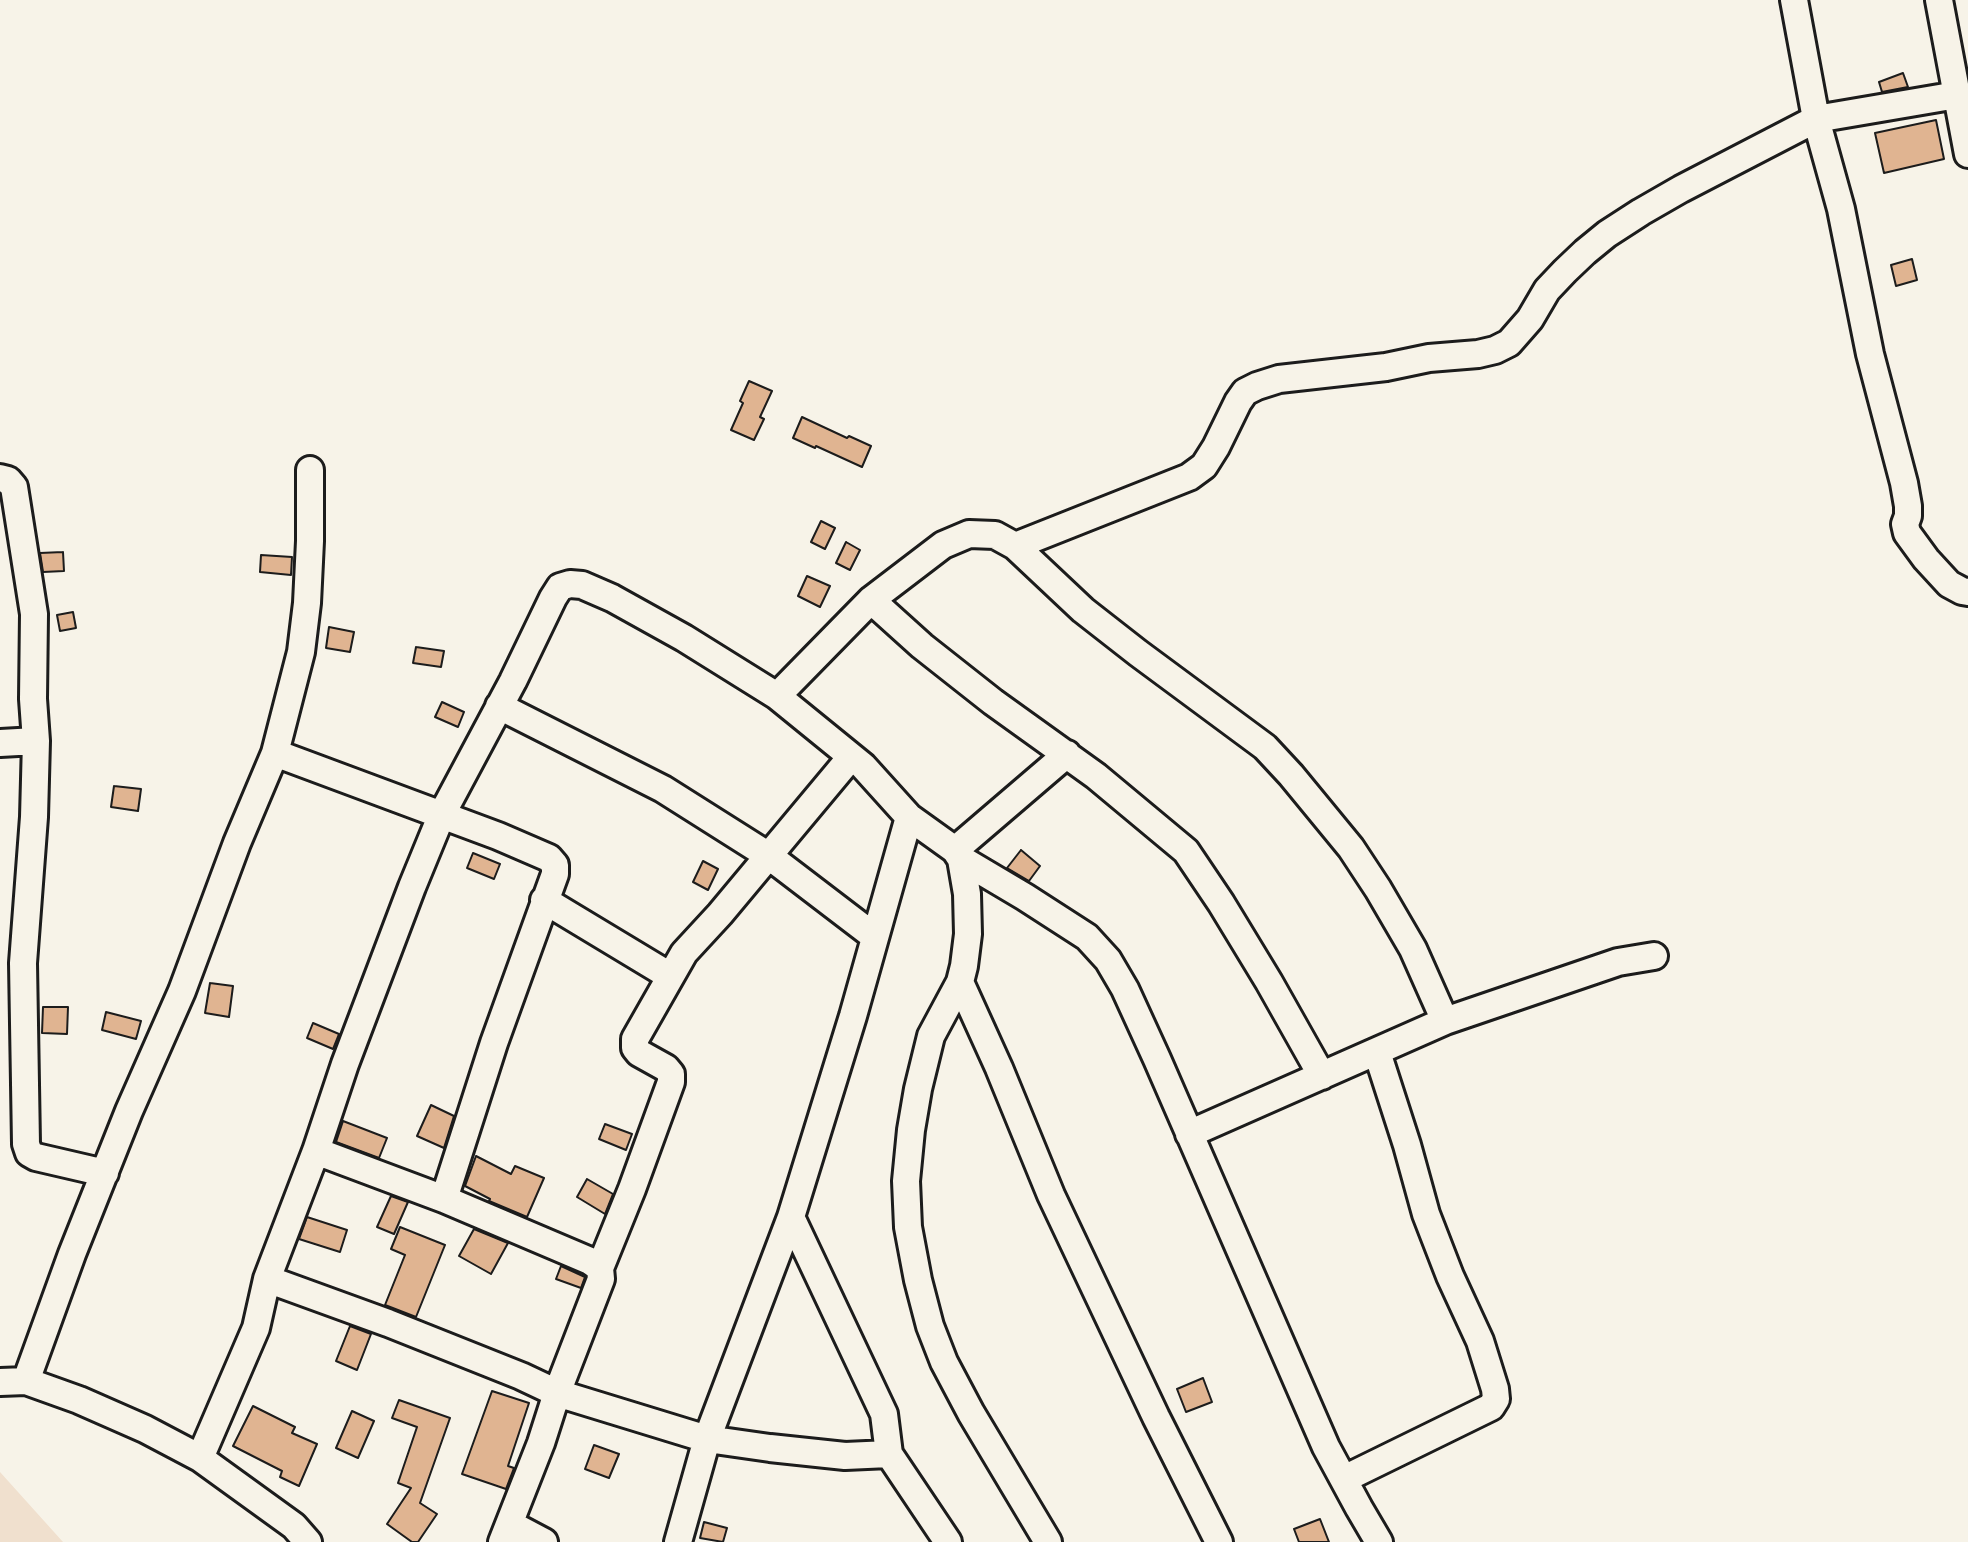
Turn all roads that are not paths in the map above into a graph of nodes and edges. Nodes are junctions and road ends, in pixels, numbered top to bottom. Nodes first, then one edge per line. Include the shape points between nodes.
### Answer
1 (1794, 0) edge
2 (1939, 0) edge
3 (1957, 95) junction
4 (1816, 119) junction
5 (1968, 153) edge
6 (310, 470) dead end
7 (0, 478) edge
8 (1015, 546) junction
9 (1968, 592) edge
10 (872, 600) junction
11 (777, 696) junction
12 (499, 706) junction
13 (36, 741) junction
14 (0, 743) edge
15 (275, 753) junction
16 (1067, 754) junction
17 (851, 757) junction
18 (442, 814) junction
19 (909, 817) junction
20 (958, 855) junction
21 (769, 856) junction
22 (544, 900) junction
23 (875, 937) junction
24 (1654, 956) dead end
25 (12, 964) edge
26 (670, 976) junction
27 (960, 982) junction
28 (1445, 1021) junction
29 (1377, 1052) junction
30 (1322, 1076) junction
31 (1189, 1134) junction
32 (316, 1151) junction
33 (106, 1173) junction
34 (444, 1199) junction
35 (791, 1217) junction
36 (600, 1268) junction
37 (268, 1279) junction
38 (13, 1382) edge
39 (557, 1393) junction
40 (706, 1439) junction
41 (889, 1454) junction
42 (200, 1458) junction
43 (1344, 1479) junction
44 (506, 1533) edge
45 (308, 1542) edge
46 (544, 1542) edge
47 (678, 1542) edge
48 (948, 1542) edge
49 (1048, 1542) edge
50 (1219, 1542) edge
51 (1379, 1542) edge

1 - 4 street
2 - 3 street
3 - 4 street
3 - 5 street
4 - 8 street via 1681,189 1607,234 1564,271 1530,319 1495,350 1279,379 1257,386 1245,392 1204,466 1189,477
4 - 9 street via 1903,482 1909,516 1906,533 1950,584
6 - 15 street via 310,553 302,652
7 - 13 street via 14,487 34,614
8 - 10 street via 995,535 969,534 943,545
8 - 28 street via 1083,610 1265,747 1291,775 1378,889 1413,949
10 - 11 street
10 - 16 street via 922,646
11 - 12 street via 612,598 570,584 560,587 553,598
11 - 17 street
12 - 18 street
12 - 21 street via 663,789
13 - 14 street
13 - 25 street via 34,817
15 - 18 street
15 - 33 street
16 - 20 street
16 - 30 street via 1186,851 1222,903
17 - 19 street
17 - 21 street
18 - 22 street via 549,858 555,874
18 - 32 street via 368,1001
19 - 20 street
19 - 23 street
20 - 27 street via 968,894 968,934
20 - 31 street via 1087,937 1108,960
21 - 23 street
21 - 26 street via 684,953
22 - 26 street
22 - 34 street
23 - 35 street
24 - 28 street via 1618,962
25 - 33 street via 29,1153
26 - 36 street via 635,1039 635,1048 666,1068 671,1082
27 - 49 street via 931,1037 918,1089 906,1181 908,1227 930,1326 944,1362
27 - 50 street via 1051,1195
28 - 29 street
29 - 30 street
29 - 43 street via 1426,1214 1479,1341 1496,1399 1491,1407
30 - 31 street
31 - 43 street
32 - 34 street
32 - 37 street
33 - 38 street
34 - 36 street
35 - 40 street
35 - 41 street via 884,1414
36 - 39 street via 601,1279
37 - 39 street
37 - 42 street via 256,1328
38 - 42 street via 79,1400
39 - 40 street
39 - 44 street
40 - 41 street via 845,1456
40 - 47 street
41 - 48 street
42 - 45 street via 294,1526
43 - 51 street
44 - 46 street

